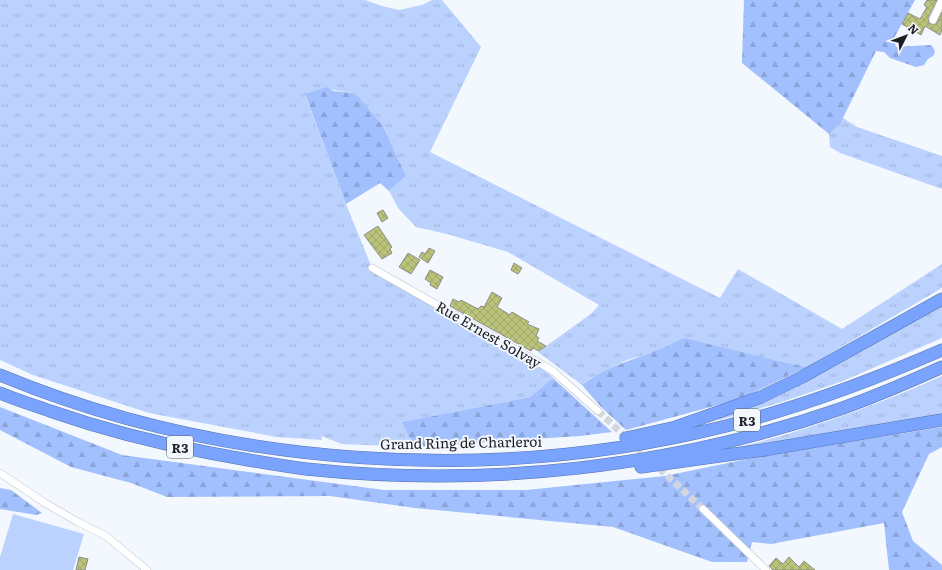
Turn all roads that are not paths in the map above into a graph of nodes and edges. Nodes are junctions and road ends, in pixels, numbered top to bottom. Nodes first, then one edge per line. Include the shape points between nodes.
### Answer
1 (942, 0) edge
2 (932, 20) dead end
3 (372, 268) dead end
4 (942, 299) edge
5 (942, 350) edge
6 (942, 367) edge
7 (0, 375) edge
8 (0, 392) edge
9 (598, 411) tunnel mouth
10 (942, 420) edge
11 (543, 457) junction
12 (601, 466) junction
13 (0, 473) edge
14 (703, 509) tunnel mouth
15 (144, 569) edge
16 (766, 570) edge

1 - 2 street
3 - 9 street, Rue Ernest Solvay via 543,365
4 - 11 highway via 761,397 676,427 618,440 571,446
5 - 11 highway, Grand Ring de Charleroi / R3 via 837,393 725,426 666,439
6 - 12 highway, R3 via 844,407 784,426 727,442
7 - 11 highway, Grand Ring de Charleroi / R3 via 72,402 130,419 251,445 368,458
8 - 12 highway, R3 via 124,434 184,448 304,469 374,474 483,476
10 - 12 highway via 763,450 619,470
13 - 15 street via 45,503 106,536
14 - 16 street

